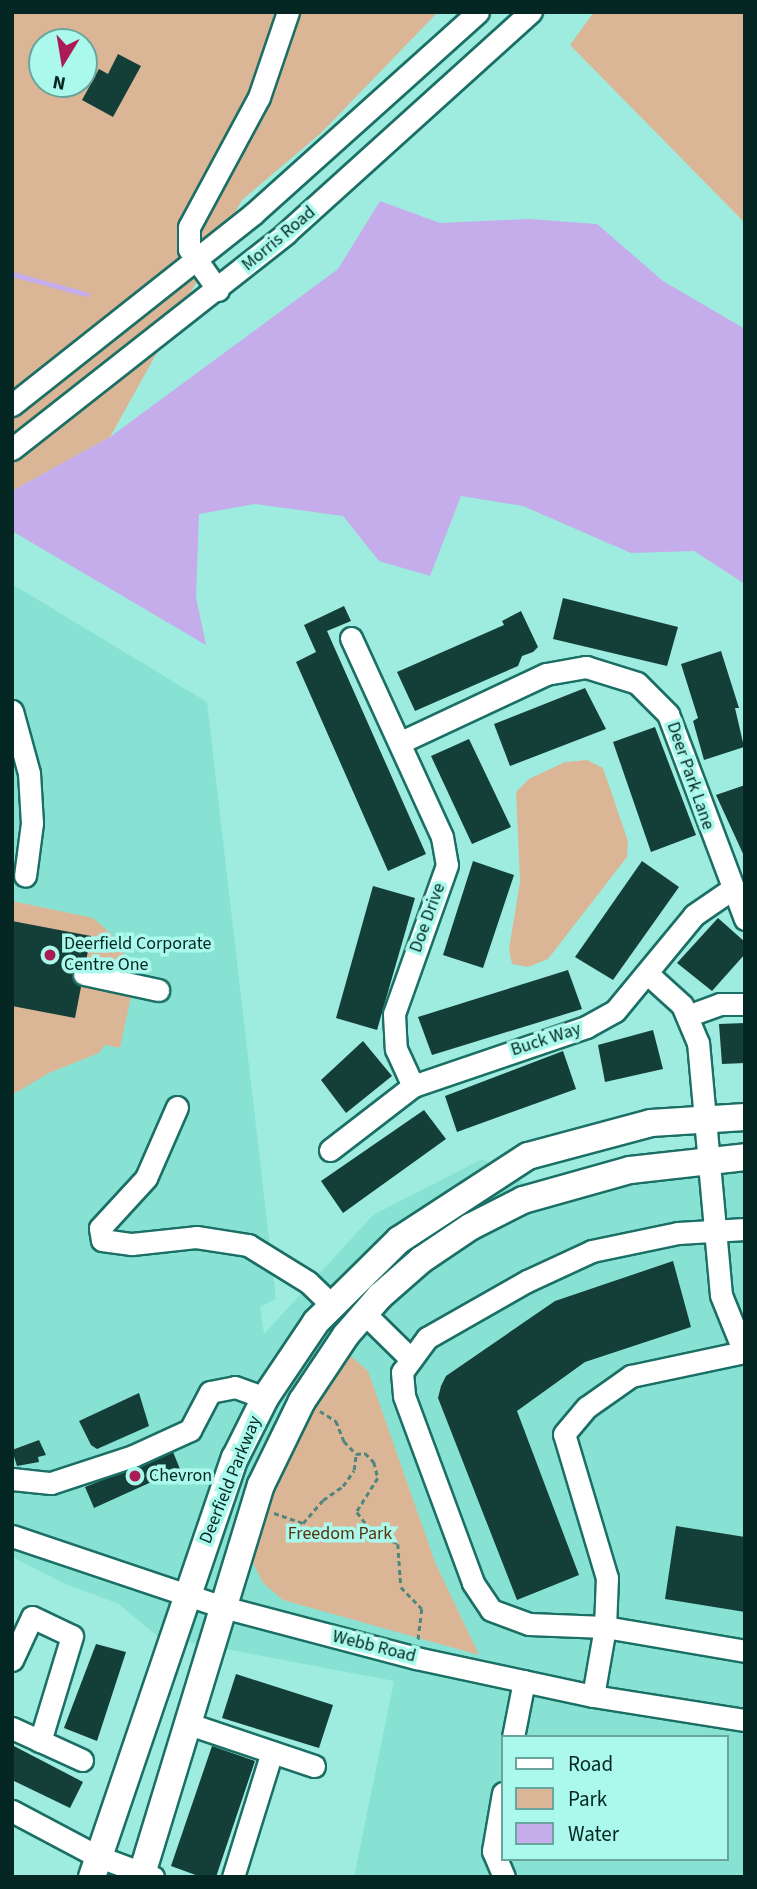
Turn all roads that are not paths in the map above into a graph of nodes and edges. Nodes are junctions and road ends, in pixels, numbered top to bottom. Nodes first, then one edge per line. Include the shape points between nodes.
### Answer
1 (288, 12) edge
2 (478, 12) edge
3 (531, 12) edge
4 (196, 261) junction
5 (218, 290) junction
6 (12, 405) edge
7 (12, 449) edge
8 (351, 638) dead end
9 (12, 711) edge
10 (401, 742) junction
11 (25, 876) dead end
12 (732, 890) junction
13 (745, 919) edge
14 (84, 974) dead end
15 (649, 975) junction
16 (158, 990) dead end
17 (745, 1004) edge
18 (687, 1016) junction
19 (413, 1086) junction
20 (177, 1107) dead end
21 (745, 1116) edge
22 (705, 1120) junction
23 (330, 1150) dead end
24 (745, 1157) edge
25 (708, 1160) junction
26 (745, 1229) edge
27 (715, 1231) junction
28 (331, 1304) junction
29 (364, 1313) junction
30 (745, 1352) edge
31 (411, 1359) junction
32 (265, 1398) junction
33 (12, 1479) edge
34 (12, 1536) edge
35 (188, 1595) junction
36 (223, 1607) junction
37 (605, 1627) junction
38 (745, 1651) edge
39 (12, 1660) edge
40 (524, 1681) junction
41 (593, 1696) junction
42 (745, 1720) edge
43 (186, 1723) junction
44 (12, 1728) edge
45 (513, 1735) edge
46 (40, 1741) junction
47 (272, 1752) junction
48 (82, 1760) dead end
49 (314, 1766) dead end
50 (502, 1799) edge
51 (12, 1811) edge
52 (95, 1866) edge
53 (145, 1876) edge
54 (233, 1877) edge
55 (504, 1877) edge

1 - 4 street via 259,97 189,227 189,249
2 - 4 street, Morris Road
3 - 5 street, Morris Road
4 - 5 street
4 - 6 street, Morris Road
5 - 7 street, Morris Road
8 - 10 street, Doe Drive
9 - 11 street via 29,773 32,823
10 - 12 street, Deer Park Lane via 546,674 586,667 637,684 668,714
10 - 19 street, Doe Drive via 442,836 447,865 394,1014 397,1049
12 - 13 street, Deer Park Lane
12 - 15 street, Buck Way via 694,915
14 - 16 street
15 - 18 street via 682,1005
15 - 19 street, Buck Way via 615,1012 586,1027
17 - 18 street via 720,1004
18 - 22 street via 698,1043
19 - 23 street, Buck Way
20 - 28 street via 146,1178 100,1228 102,1240 132,1244 196,1237 248,1245 308,1282
21 - 22 main road, Deerfield Parkway
22 - 25 street
22 - 28 main road, Deerfield Parkway via 651,1123 528,1156 398,1240
24 - 25 main road, Deerfield Parkway
25 - 27 street
25 - 29 main road, Deerfield Parkway via 630,1170 523,1199 446,1243 399,1278
26 - 27 street
27 - 30 street via 721,1295
27 - 31 street via 678,1233 592,1251 527,1281 427,1338
28 - 32 main road, Deerfield Parkway
29 - 31 street
29 - 36 main road, Deerfield Parkway via 302,1401 256,1503
30 - 37 street via 631,1376 587,1407 564,1434 607,1578
31 - 37 street via 402,1372 404,1396 473,1583 491,1610 529,1624
32 - 33 street via 235,1387 210,1392 190,1430 51,1483
32 - 35 main road, Deerfield Parkway via 226,1482
34 - 35 street, Webb Road
35 - 36 street, Webb Road
35 - 52 main road, Deerfield Parkway
36 - 40 street, Webb Road
36 - 43 main road, Deerfield Parkway
37 - 38 street
37 - 41 street
39 - 46 street via 33,1617 72,1636
40 - 41 street, Webb Road
40 - 45 street
41 - 42 street, Webb Road
43 - 47 street
43 - 53 main road, Deerfield Parkway
44 - 46 street
46 - 48 street
47 - 49 street
47 - 54 street
50 - 55 street via 493,1851
51 - 52 street
52 - 53 street

